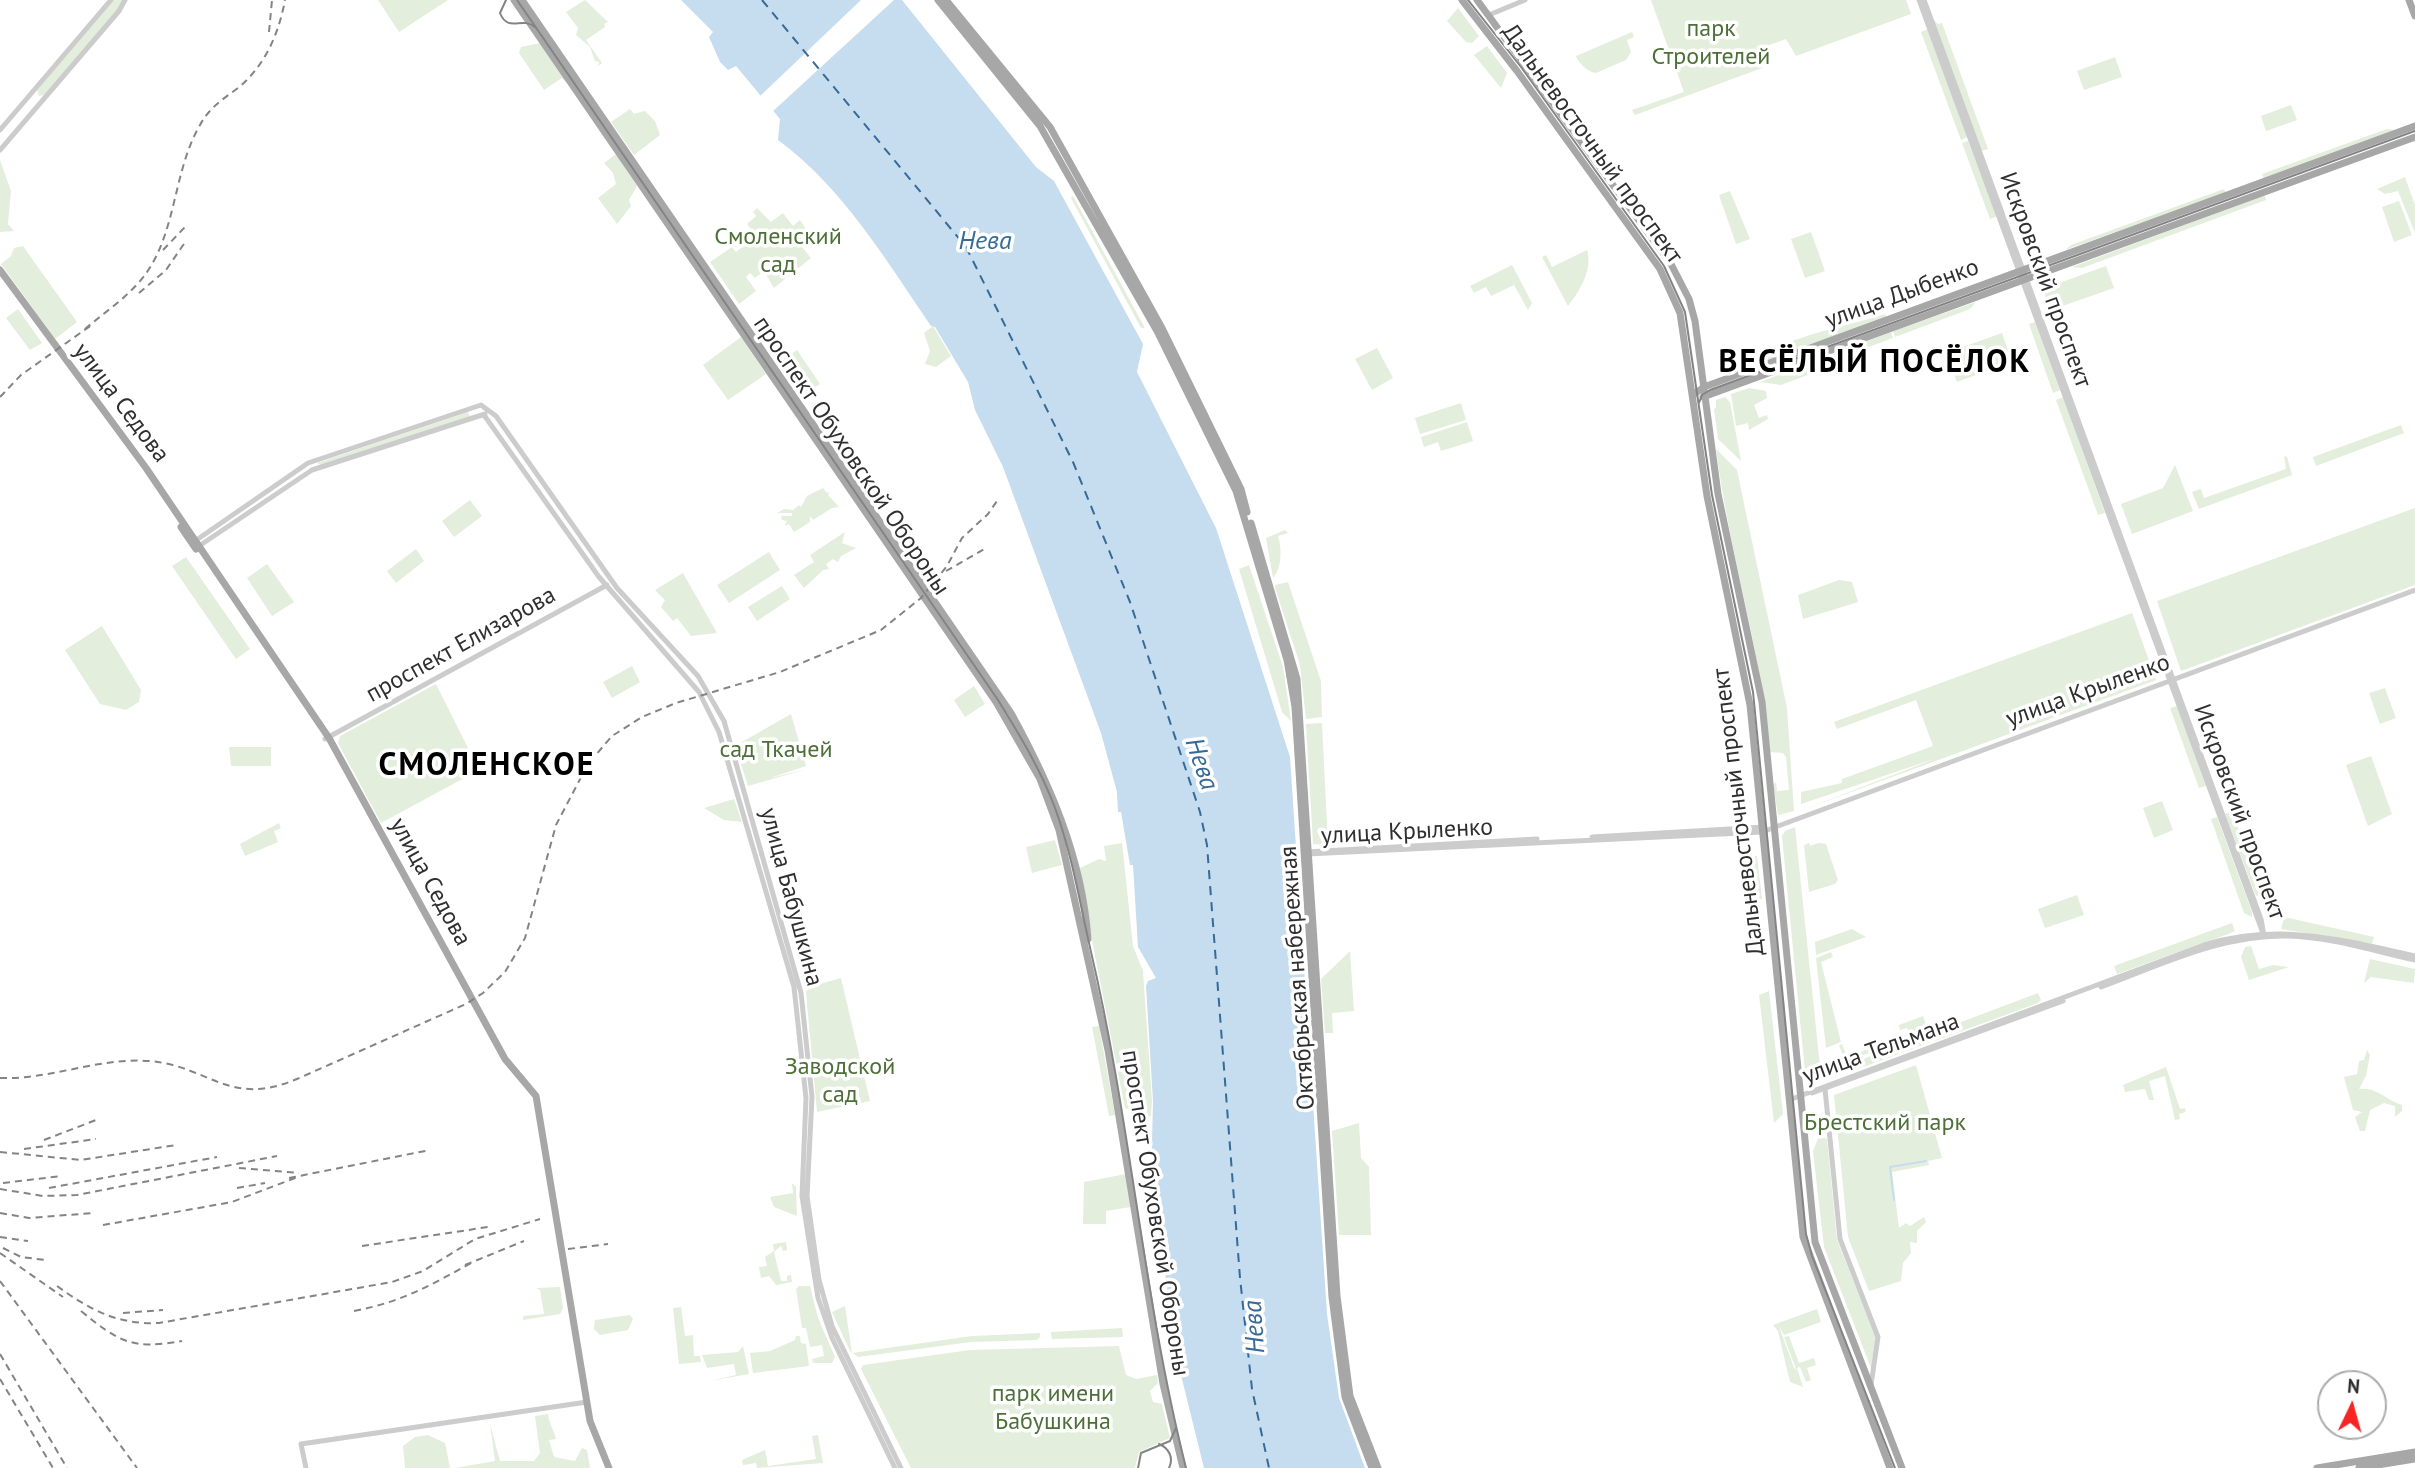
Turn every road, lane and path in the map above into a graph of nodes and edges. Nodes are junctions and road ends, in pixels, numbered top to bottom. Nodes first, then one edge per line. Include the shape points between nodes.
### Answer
1 (111, 0) edge
2 (514, 0) edge
3 (522, 0) edge
4 (938, 0) edge
5 (946, 0) edge
6 (1462, 0) edge
7 (1477, 0) edge
8 (1525, 0) edge
9 (1922, 0) edge
10 (2409, 0) edge
11 (125, 1) edge
12 (1489, 15) junction
13 (2415, 16) edge
14 (34, 90) junction
15 (44, 99) junction
16 (2415, 126) edge
17 (0, 130) edge
18 (2415, 137) edge
19 (0, 150) edge
20 (0, 270) edge
21 (2021, 271) junction
22 (0, 277) edge
23 (2025, 281) junction
24 (1159, 330) junction
25 (1704, 387) junction
26 (1693, 395) junction
27 (1705, 398) junction
28 (491, 410) junction
29 (484, 415) junction
30 (195, 544) junction
31 (613, 582) junction
32 (607, 586) junction
33 (2415, 590) edge
34 (2171, 679) junction
35 (708, 690) junction
36 (699, 692) junction
37 (718, 707) junction
38 (710, 711) junction
39 (327, 738) junction
40 (1774, 827) junction
41 (1762, 830) junction
42 (1307, 853) junction
43 (2264, 934) junction
44 (2415, 958) edge
45 (1091, 964) junction
46 (1825, 1088) junction
47 (1801, 1095) junction
48 (1789, 1100) junction
49 (1871, 1388) junction
50 (585, 1402) junction
51 (2415, 1452) edge
52 (2415, 1460) edge
53 (306, 1468) edge
54 (607, 1468) edge
55 (895, 1468) edge
56 (901, 1468) edge
57 (1183, 1468) edge
58 (1372, 1468) edge
59 (1378, 1468) edge
60 (1890, 1468) edge
61 (1902, 1468) edge
62 (2317, 1468) edge
63 (2359, 1468) edge

1 - 14 street
2 - 45 main road, проспект Обуховской Обороны via 1008,721 1056,817
3 - 45 main road, проспект Обуховской Обороны via 1011,713 1061,816 1085,911
4 - 24 main road via 1040,126
5 - 24 main road via 1050,127
6 - 26 main road, Дальневосточный проспект via 1660,269 1680,313
7 - 12 main road, Дальневосточный проспект
8 - 12 street
9 - 21 street, Искровский проспект
10 - 13 main road
11 - 15 street
12 - 25 main road, Дальневосточный проспект via 1671,264 1692,310
14 - 15 street
14 - 17 street
15 - 19 street
16 - 21 main road, улица Дыбенко
18 - 23 main road, улица Дыбенко
20 - 30 main road, улица Седова
21 - 23 street, Искровский проспект
21 - 25 main road, улица Дыбенко
22 - 30 main road, улица Седова
23 - 27 main road, улица Дыбенко
23 - 34 street, Искровский проспект
24 - 42 main road, Октябрьская набережная via 1239,490 1292,683
25 - 26 main road, улица Дыбенко
25 - 27 main road, Дальневосточный проспект
26 - 27 main road
26 - 41 main road, Дальневосточный проспект via 1706,496 1750,705
27 - 40 main road, Дальневосточный проспект via 1724,523 1762,702
28 - 29 street
28 - 30 street, улица Бабушкина via 481,404 308,463
28 - 31 street, улица Бабушкина
29 - 30 street via 320,467
29 - 32 street, улица Бабушкина
30 - 39 main road, улица Седова
31 - 32 street, проспект Елизарова
31 - 35 street, улица Бабушкина
32 - 36 street, улица Бабушкина
32 - 39 street, проспект Елизарова
33 - 34 street, улица Крыленко
34 - 40 street, улица Крыленко
34 - 43 street, Искровский проспект
35 - 36 street
35 - 37 street, улица Бабушкина
36 - 38 street, улица Бабушкина
37 - 38 street
37 - 56 street, улица Бабушкина via 801,993 811,1097 807,1196 819,1280 832,1326
38 - 55 street, улица Бабушкина via 794,987 806,1098 802,1196 818,1298 832,1338
39 - 50 main road, улица Седова via 505,1059 536,1096
40 - 41 street, улица Крыленко
40 - 47 main road, Дальневосточный проспект
41 - 42 street, улица Крыленко
41 - 48 main road, Дальневосточный проспект
42 - 58 main road, Октябрьская набережная via 1332,1297 1345,1397
42 - 59 main road, Октябрьская набережная via 1337,1296 1350,1396
43 - 44 street, улица Тельмана via 2315,935
43 - 46 street, улица Тельмана via 2206,948
43 - 47 street, улица Тельмана via 2204,945
45 - 57 main road, проспект Обуховской Обороны via 1163,1384
46 - 47 street, улица Тельмана
46 - 49 street, Дальневосточный проспект via 1840,1239 1878,1337
47 - 48 street, улица Тельмана
47 - 49 main road, Дальневосточный проспект via 1816,1248
48 - 60 main road, Дальневосточный проспект via 1805,1250
49 - 61 main road, Дальневосточный проспект
50 - 53 street via 301,1444
50 - 54 main road, улица Седова via 590,1435
51 - 62 main road
52 - 63 main road

